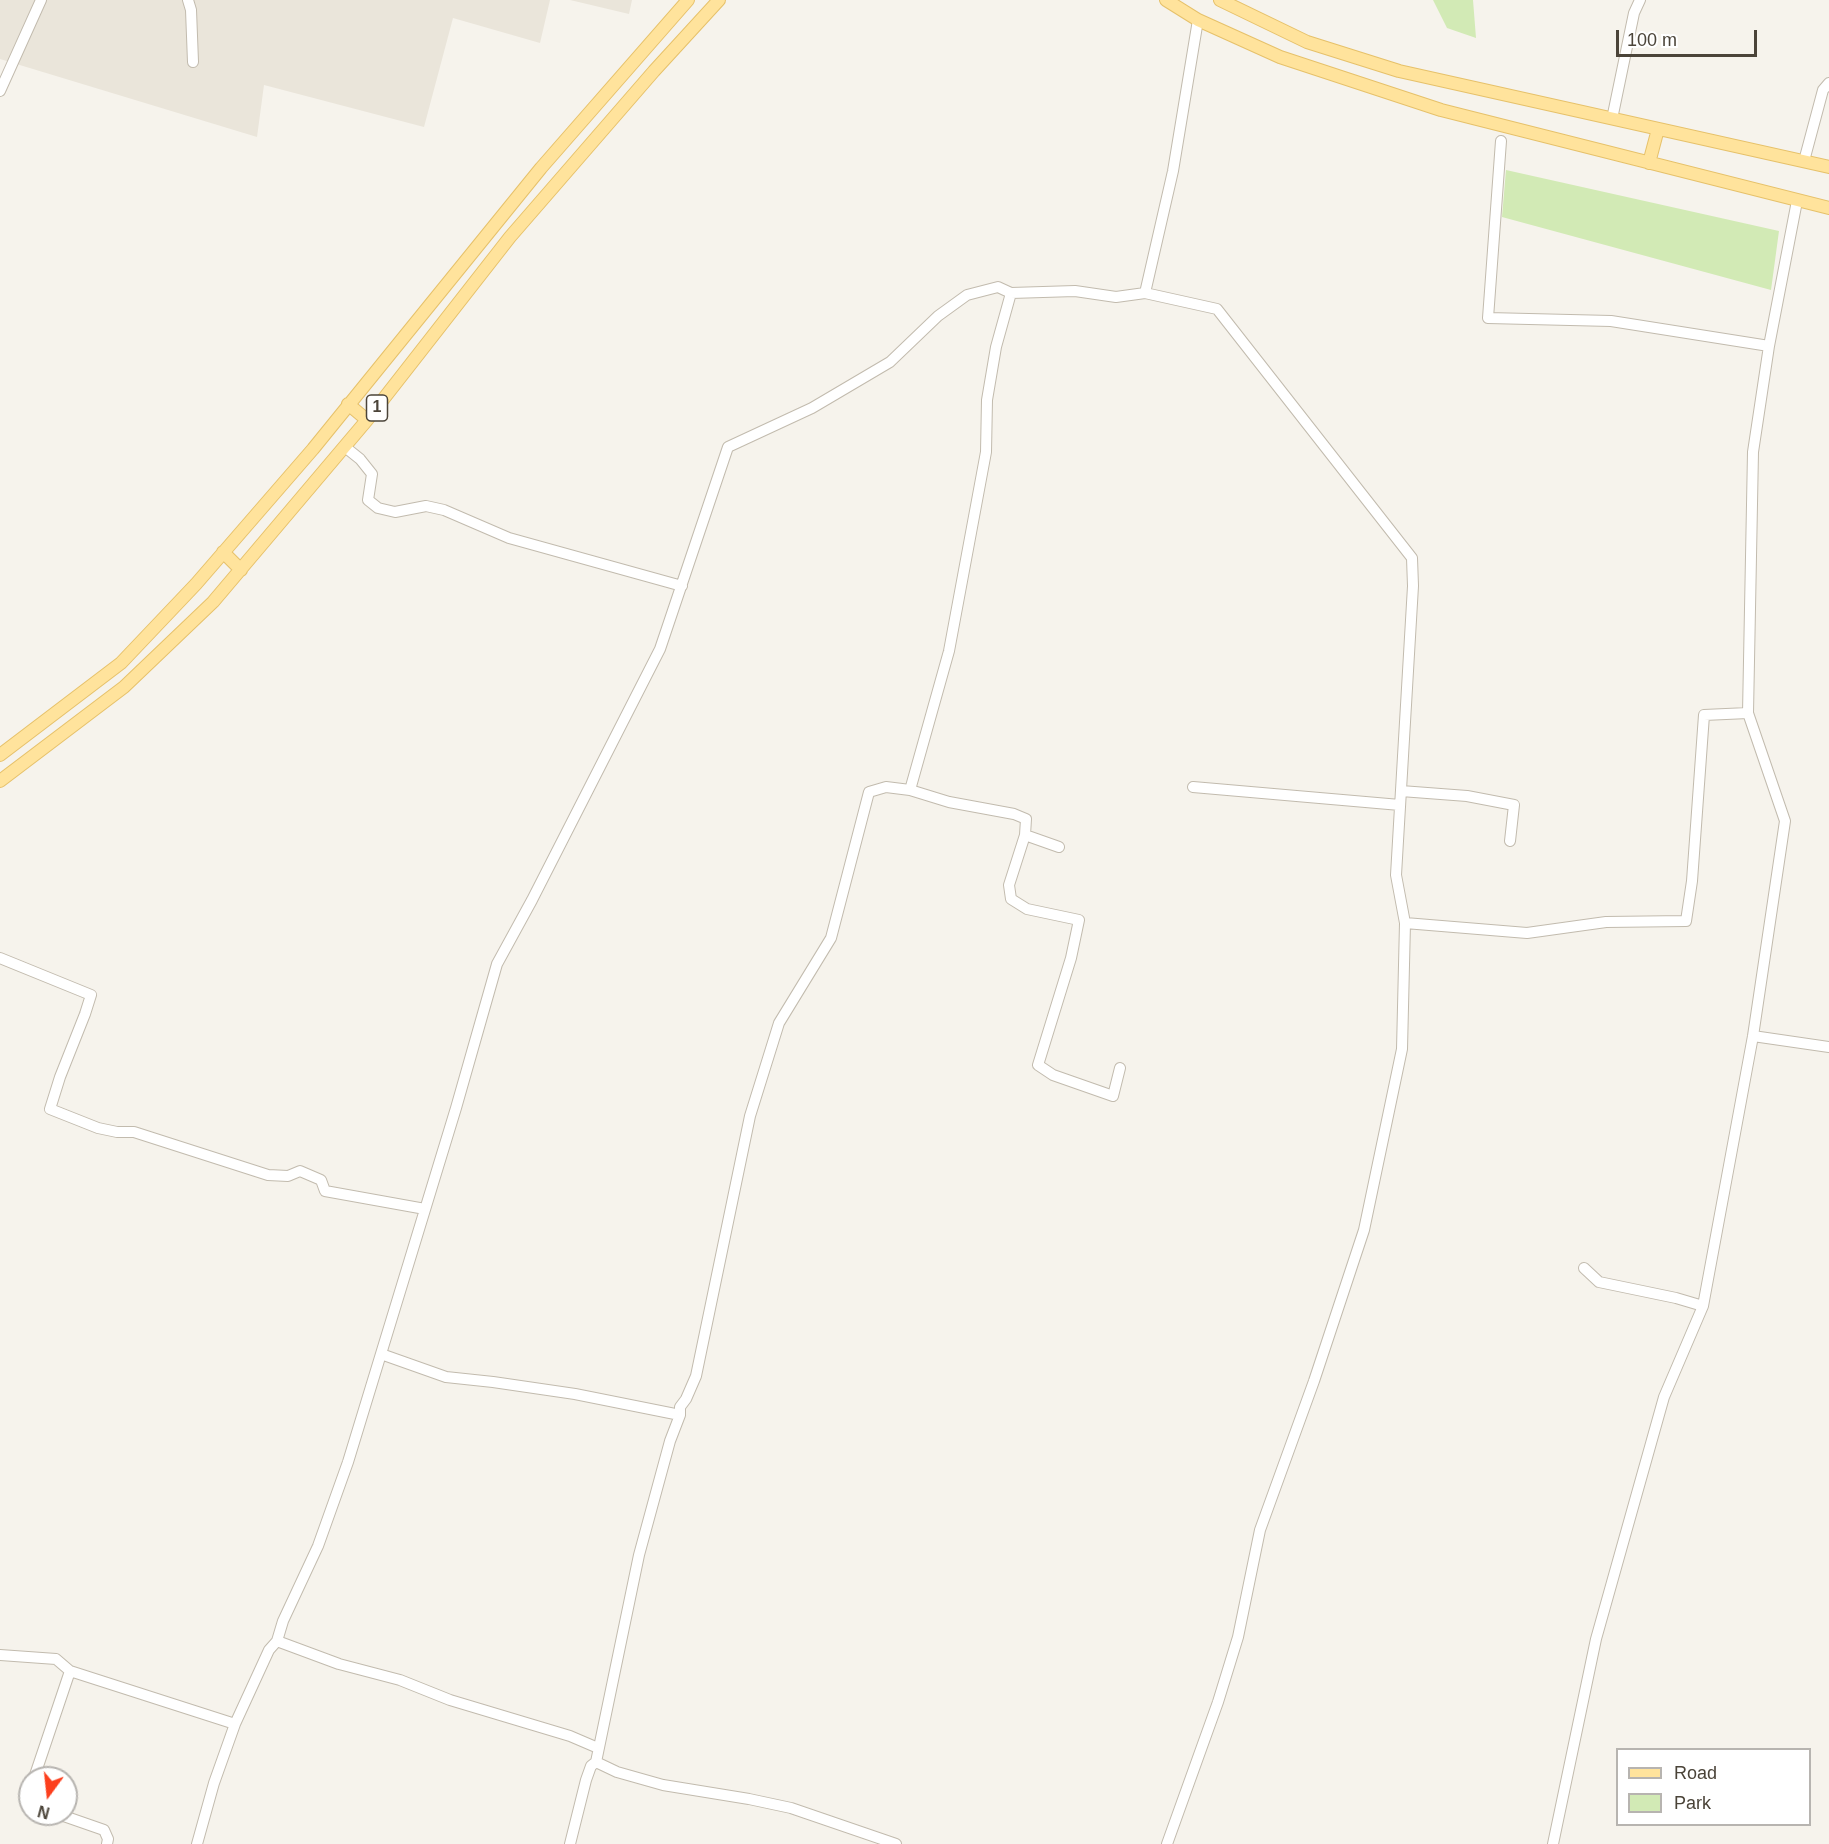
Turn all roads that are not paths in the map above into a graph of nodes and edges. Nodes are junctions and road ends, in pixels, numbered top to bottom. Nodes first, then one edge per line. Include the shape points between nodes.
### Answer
1 (41, 0) edge
2 (188, 0) edge
3 (688, 0) edge
4 (719, 0) edge
5 (1166, 0) edge
6 (1220, 0) edge
7 (1639, 0) edge
8 (1198, 20) junction
9 (640, 55) junction
10 (193, 62) dead end
11 (654, 71) junction
12 (1829, 82) edge
13 (0, 91) edge
14 (1612, 119) junction
15 (1658, 129) junction
16 (1501, 141) dead end
17 (1804, 161) junction
18 (1649, 163) junction
19 (1829, 167) edge
20 (1797, 201) junction
21 (1829, 208) edge
22 (1011, 293) junction
23 (1145, 293) junction
24 (1769, 346) junction
25 (348, 404) junction
26 (367, 420) junction
27 (345, 447) junction
28 (223, 552) junction
29 (241, 570) junction
30 (682, 586) junction
31 (1748, 713) junction
32 (0, 755) edge
33 (0, 781) edge
34 (1193, 787) dead end
35 (910, 790) junction
36 (1401, 792) junction
37 (1400, 805) junction
38 (1025, 835) junction
39 (1510, 842) dead end
40 (1059, 847) dead end
41 (1405, 923) junction
42 (0, 958) edge
43 (1753, 1036) junction
44 (1829, 1047) edge
45 (1120, 1068) dead end
46 (425, 1209) junction
47 (1584, 1268) dead end
48 (1703, 1306) junction
49 (381, 1354) junction
50 (680, 1415) junction
51 (277, 1641) junction
52 (0, 1656) edge
53 (70, 1671) junction
54 (235, 1724) junction
55 (598, 1748) junction
56 (596, 1762) junction
57 (38, 1766) edge
58 (78, 1821) edge
59 (107, 1844) edge
60 (197, 1844) edge
61 (570, 1844) edge
62 (896, 1844) edge
63 (1167, 1844) edge
64 (1553, 1844) edge

1 - 13 street
2 - 10 street
3 - 9 main road, 1
4 - 11 main road, 1
5 - 8 main road
6 - 14 main road via 1307,42 1399,71
7 - 14 street
8 - 18 main road via 1280,57 1403,98
8 - 23 street via 1173,171
9 - 11 main road
9 - 25 main road, 1 via 541,168
11 - 26 main road, 1 via 510,237
12 - 17 street via 1823,90
14 - 15 main road
15 - 17 main road
15 - 18 main road
16 - 24 street via 1488,318 1611,321
17 - 19 main road
18 - 20 main road
20 - 21 main road
20 - 24 street
22 - 23 street via 1075,291 1116,297
22 - 30 street via 998,287 967,295 938,316 890,362 812,408 728,447
22 - 35 street via 996,347 987,400 986,452 949,651
23 - 36 street via 1217,309 1412,558
24 - 31 street via 1753,452
25 - 26 main road
25 - 28 main road, 1
26 - 27 main road, 1
27 - 29 main road, 1
27 - 30 street via 372,474 368,500 378,508 395,512 426,506 444,510 509,538
28 - 29 main road
28 - 32 main road, 1 via 121,663
29 - 33 main road, 1 via 124,687
30 - 46 street via 660,649 497,964
31 - 41 street via 1704,715 1686,921 1606,922 1527,933
31 - 43 street via 1785,821
34 - 37 street
35 - 38 street via 1014,814 1026,819
35 - 50 street via 886,787 869,792 831,938 779,1023 750,1116 696,1376 680,1407
36 - 37 street
36 - 39 street via 1467,796 1514,805
37 - 41 street via 1396,875
38 - 40 street
38 - 45 street via 1009,885 1011,899 1027,909 1079,920 1038,1065 1053,1075 1113,1096
41 - 63 street via 1402,1049 1364,1230 1260,1530 1238,1637
42 - 46 street via 91,995 50,1109 98,1128 134,1132 268,1175 288,1176 300,1171 321,1179 326,1191
43 - 44 street
43 - 48 street
46 - 49 street
47 - 48 street via 1599,1282
48 - 64 street via 1660,1409 1596,1640
49 - 50 street via 446,1377 574,1394
49 - 51 street via 327,1523
50 - 55 street via 639,1555
51 - 54 street via 269,1650
51 - 55 street
52 - 53 street via 56,1659
53 - 54 street
53 - 57 street
54 - 60 street
55 - 56 street
56 - 61 street via 586,1780
56 - 62 street via 663,1785 791,1808
58 - 59 street via 104,1830

